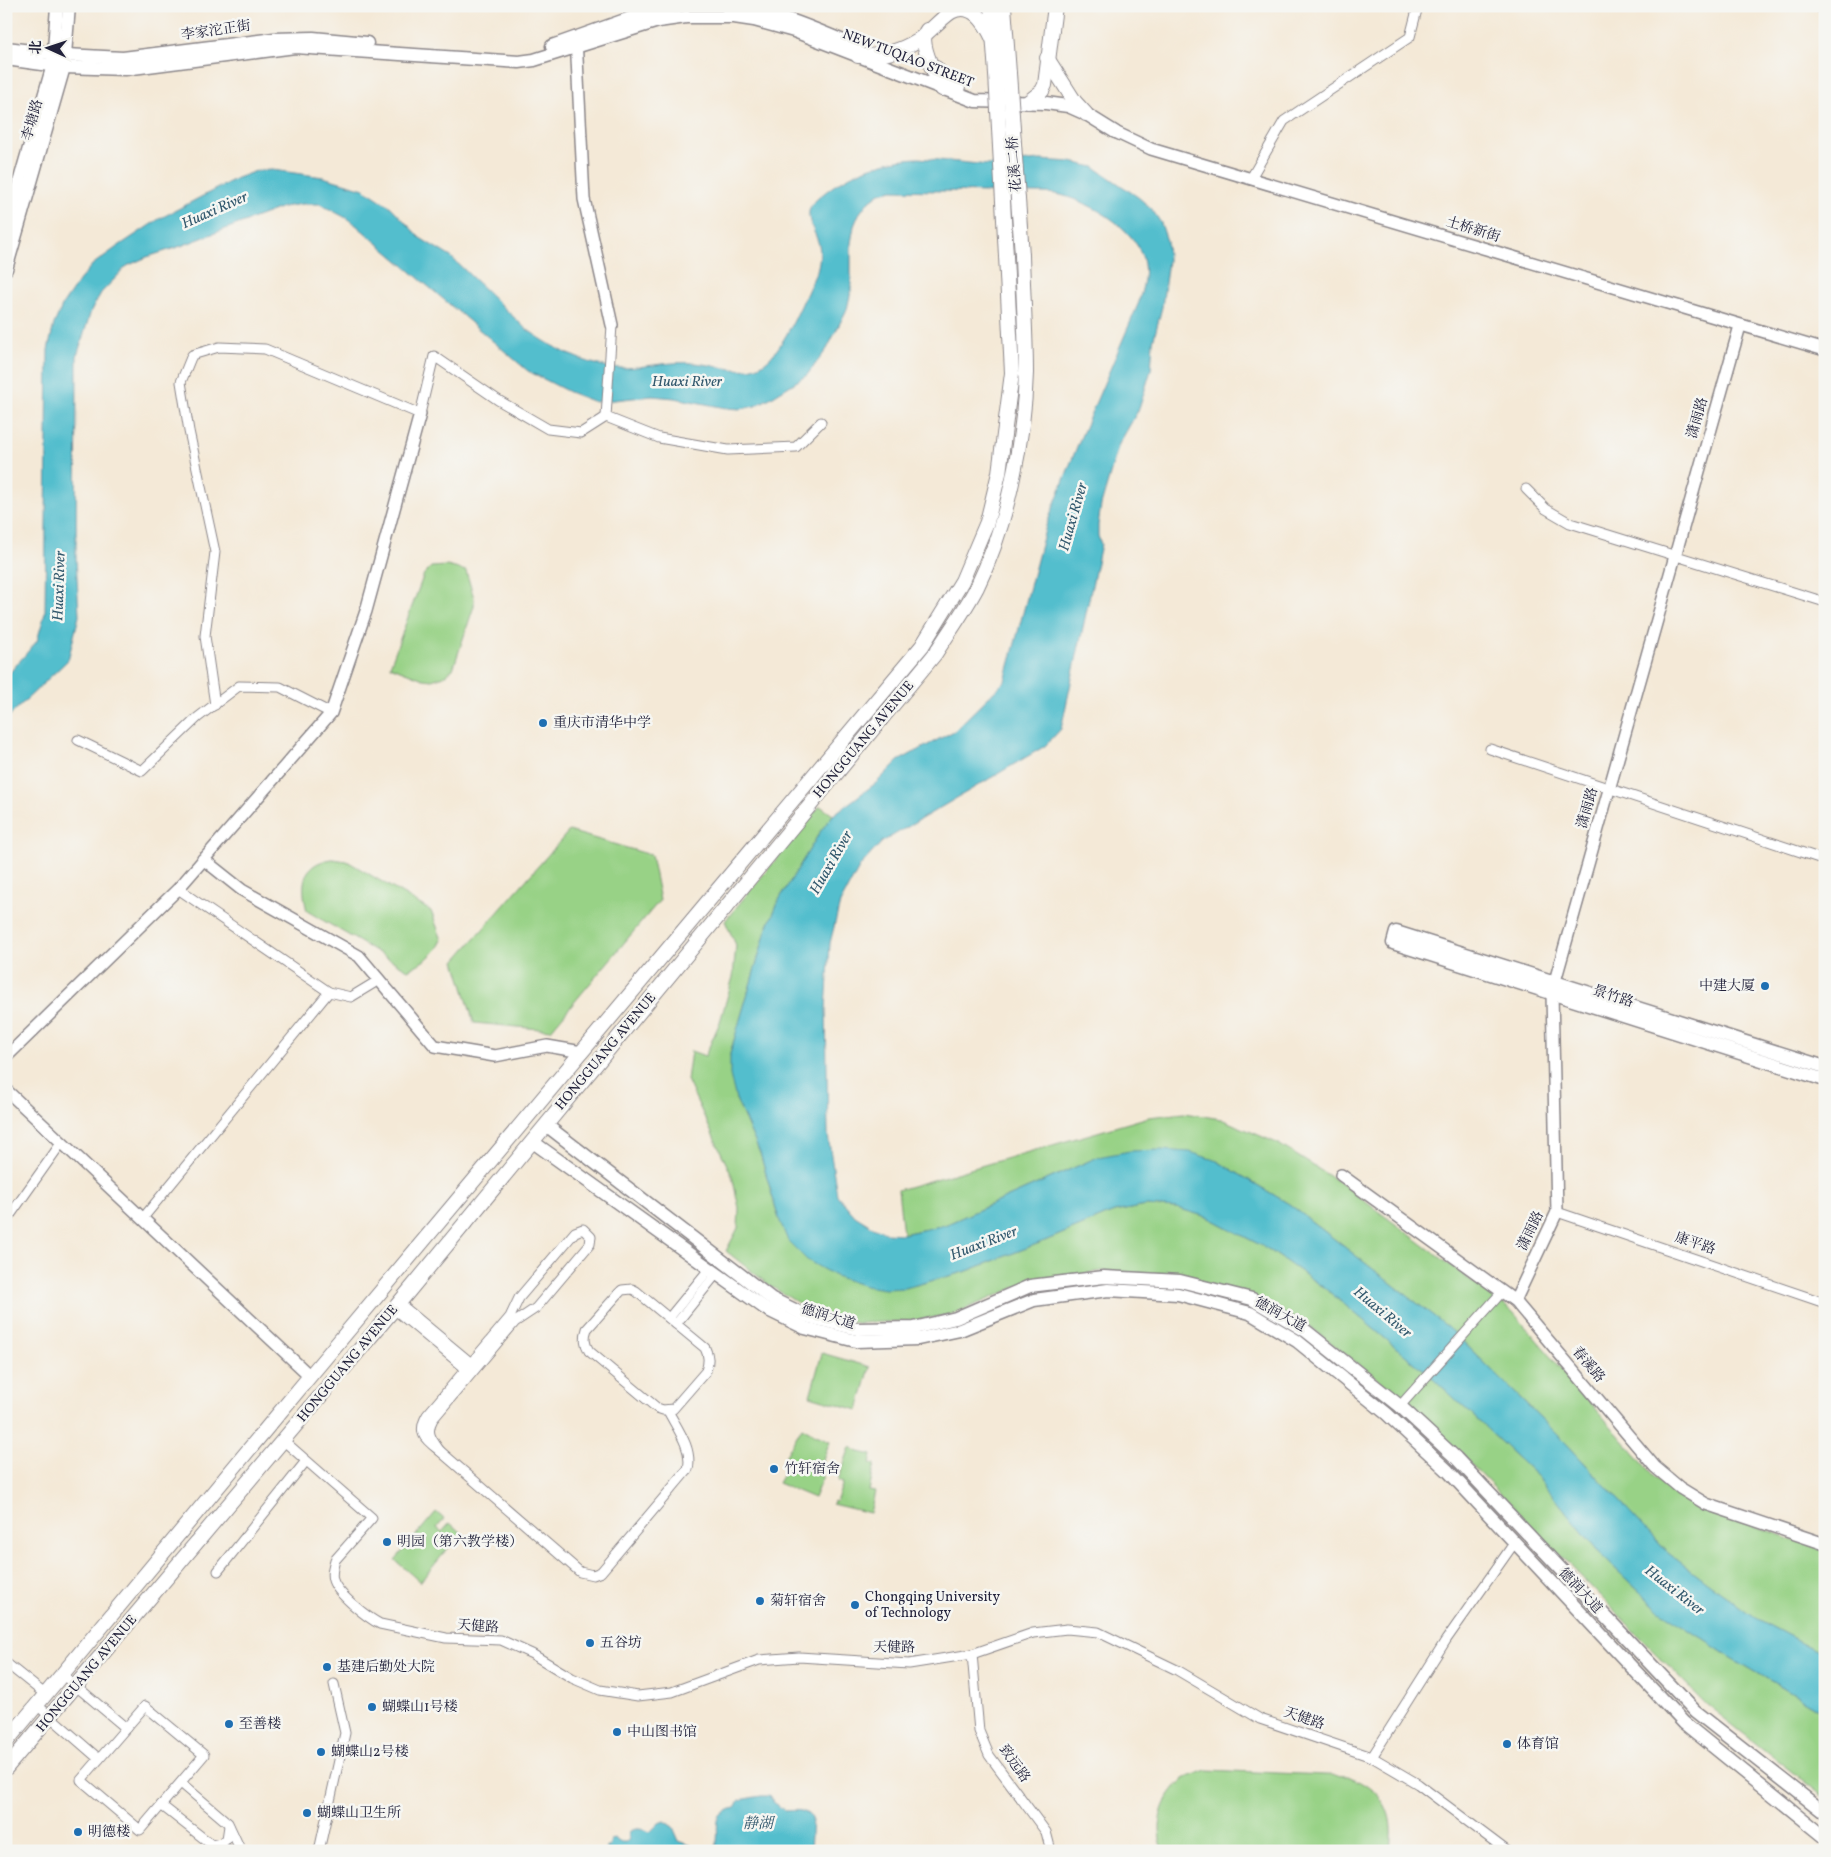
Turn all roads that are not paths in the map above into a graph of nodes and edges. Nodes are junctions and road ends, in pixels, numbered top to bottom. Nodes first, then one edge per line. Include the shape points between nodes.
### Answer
1 (57, 6) edge
2 (69, 6) edge
3 (678, 6) edge
4 (726, 6) edge
5 (950, 6) edge
6 (991, 6) edge
7 (1004, 6) edge
8 (1047, 6) edge
9 (1055, 6) edge
10 (1418, 6) edge
11 (933, 25) junction
12 (923, 37) junction
13 (1048, 38) junction
14 (993, 40) junction
15 (576, 41) junction
16 (6, 48) edge
17 (868, 54) junction
18 (6, 59) edge
19 (59, 60) junction
20 (1049, 61) junction
21 (1002, 74) junction
22 (940, 84) junction
23 (958, 87) junction
24 (1029, 97) junction
25 (1075, 102) junction
26 (1088, 113) junction
27 (1115, 132) joint
28 (1250, 178) junction
29 (6, 228) edge
30 (1022, 255) joint
31 (1006, 256) joint
32 (6, 269) edge
33 (612, 325) joint
34 (1740, 326) junction
35 (1825, 350) edge
36 (420, 414) junction
37 (606, 417) junction
38 (821, 422) dead end
39 (1526, 489) dead end
40 (1675, 555) junction
41 (1825, 602) edge
42 (215, 705) junction
43 (331, 712) junction
44 (78, 740) dead end
45 (1490, 749) dead end
46 (1609, 788) junction
47 (203, 859) junction
48 (1825, 860) edge
49 (178, 889) junction
50 (379, 980) junction
51 (1555, 981) junction
52 (329, 992) junction
53 (1552, 994) junction
54 (582, 1052) junction
55 (6, 1057) edge
56 (1825, 1067) edge
57 (1825, 1080) edge
58 (6, 1090) edge
59 (546, 1125) junction
60 (62, 1142) junction
61 (533, 1142) junction
62 (1342, 1175) dead end
63 (1557, 1212) junction
64 (143, 1218) junction
65 (6, 1221) edge
66 (713, 1271) junction
67 (1502, 1292) junction
68 (1515, 1301) junction
69 (1825, 1303) edge
70 (396, 1306) junction
71 (672, 1321) junction
72 (471, 1368) junction
73 (310, 1376) junction
74 (1400, 1406) junction
75 (668, 1411) junction
76 (284, 1440) junction
77 (306, 1461) junction
78 (1514, 1542) junction
79 (1825, 1544) edge
80 (218, 1571) dead end
81 (972, 1654) junction
82 (6, 1663) edge
83 (63, 1675) junction
84 (334, 1684) dead end
85 (76, 1686) junction
86 (42, 1700) junction
87 (50, 1717) junction
88 (126, 1728) junction
89 (6, 1742) edge
90 (1372, 1757) junction
91 (99, 1759) junction
92 (6, 1768) edge
93 (180, 1783) junction
94 (162, 1805) junction
95 (1825, 1813) edge
96 (228, 1823) junction
97 (1825, 1837) edge
98 (212, 1845) junction
99 (233, 1851) edge
100 (241, 1851) edge
101 (319, 1851) edge
102 (1052, 1851) edge
103 (1507, 1851) edge

1 - 19 main road
2 - 19 main road
3 - 15 main road via 656,10
4 - 17 main road, NEW TUQIAO STREET via 755,10 796,22
5 - 11 main road
6 - 14 main road
7 - 21 main road
8 - 13 main road
9 - 13 main road
10 - 28 street via 1410,37 1284,121
11 - 12 main road
11 - 14 main road via 950,12 964,9 982,18
11 - 17 main road via 897,46
11 - 23 main road via 929,46 934,65 941,75
12 - 17 main road via 899,50
12 - 22 main road
13 - 20 main road via 1044,50
13 - 24 main road via 1038,86 1029,92
13 - 26 main road via 1056,61
14 - 21 main road
15 - 17 main road, NEW TUQIAO STREET via 658,21 718,16 773,24
15 - 19 main road, 李家沱正街 via 534,60 519,62 295,47 140,68 107,69
15 - 33 street via 584,199
16 - 19 main road, 李家沱正街
17 - 22 main road, NEW TUQIAO STREET
17 - 22 main road, NEW TUQIAO STREET
18 - 19 main road, 李家沱正街
19 - 29 main road, 李塘路
19 - 32 main road, 李塘路
20 - 24 main road via 1046,85
20 - 25 main road
21 - 30 main road, 花溪二桥, bridge
21 - 31 main road, 花溪二桥, bridge
22 - 23 main road, NEW TUQIAO STREET
22 - 24 main road, NEW TUQIAO STREET via 975,101
23 - 24 main road, NEW TUQIAO STREET via 986,94
24 - 25 main road, NEW TUQIAO STREET via 1058,96
24 - 26 main road, NEW TUQIAO STREET
25 - 26 main road
26 - 27 main road, NEW TUQIAO STREET
27 - 28 street, 土桥新街 via 1151,149
28 - 34 street, 土桥新街
30 - 59 main road, HONGGUANG AVENUE via 1026,373 1021,428 1014,476 999,531 977,586 931,659
31 - 54 main road, HONGGUANG AVENUE via 1012,373 1006,426 987,522 962,581 922,646
33 - 37 street
34 - 35 street, 土桥新街
34 - 40 street, 潇雨路
36 - 37 street via 434,356 498,400 548,429 582,433
36 - 42 street via 265,349 219,347 192,355 181,382 216,552 205,636
36 - 43 street via 366,611
37 - 38 street via 659,438 728,450 796,447
39 - 40 street via 1546,510 1570,523
40 - 41 street
40 - 46 street, 潇雨路
42 - 43 street via 240,686 280,686
42 - 44 street via 142,771
43 - 47 street
45 - 46 street
46 - 48 street
46 - 51 street, 潇雨路
47 - 49 street
47 - 50 street via 242,890 359,956
49 - 52 street
49 - 55 street
50 - 52 street via 351,997
50 - 54 street via 435,1046 495,1056 547,1046
51 - 53 street, 潇雨路
51 - 53 main road, 景竹路 via 1394,937
51 - 56 main road, 景竹路
52 - 64 street
53 - 57 main road, 景竹路
53 - 63 street, 潇雨路
54 - 73 main road, HONGGUANG AVENUE
58 - 60 street
59 - 61 main road, HONGGUANG AVENUE
59 - 74 main road, 德润大道 via 772,1299 809,1317 857,1329 914,1328 956,1318 1030,1286 1104,1277 1180,1281 1252,1299 1306,1331
60 - 64 street
60 - 65 street
61 - 66 main road, 德润大道
61 - 70 main road, HONGGUANG AVENUE
62 - 67 street, 春溪路
63 - 68 street, 潇雨路
63 - 69 street, 康平路
64 - 73 street
66 - 71 street
66 - 78 main road, 德润大道 via 766,1309 805,1328 856,1341 918,1339 960,1330 1034,1300 1108,1290 1178,1294 1250,1313 1297,1341 1387,1414 1448,1471
67 - 68 street, 春溪路
67 - 74 street
68 - 79 street, 春溪路 via 1655,1467 1680,1488 1706,1504
70 - 72 street
70 - 76 main road, HONGGUANG AVENUE
71 - 75 street via 704,1348 708,1353 708,1365 678,1406
71 - 75 street via 636,1291 622,1290 587,1329 585,1340 589,1351 657,1408
72 - 72 street via 515,1322 536,1308 590,1244 590,1235 583,1229 575,1232 519,1298 510,1318
72 - 75 street via 427,1415 423,1425 424,1438 580,1572 593,1575 601,1572 688,1469 688,1450
73 - 83 main road, HONGGUANG AVENUE
74 - 95 main road, 德润大道 via 1456,1458 1695,1712
76 - 77 street
76 - 85 main road, HONGGUANG AVENUE
77 - 80 street
77 - 81 street, 天健路 via 372,1518 335,1560 333,1569 336,1588 371,1620 393,1628 446,1638 501,1640 600,1690 638,1696 672,1692 759,1660 800,1657 909,1664
78 - 90 street via 1446,1640
78 - 97 main road, 德润大道 via 1684,1723
81 - 90 street, 天健路 via 1033,1633 1067,1629 1098,1632 1177,1670 1260,1718
81 - 102 street, 致远路 via 979,1731 989,1755 1046,1832
82 - 86 street
83 - 85 street
83 - 86 main road, HONGGUANG AVENUE
84 - 101 street via 345,1733
85 - 87 main road, HONGGUANG AVENUE
85 - 88 street
86 - 87 street
86 - 89 main road, HONGGUANG AVENUE
87 - 91 street
87 - 92 main road, HONGGUANG AVENUE
88 - 91 street
88 - 93 street via 145,1706 204,1755
90 - 103 street, 天健路 via 1418,1784
91 - 94 street via 81,1780 140,1830
93 - 94 street
93 - 96 street
94 - 98 street
96 - 98 street via 227,1839
96 - 100 street
98 - 99 street

